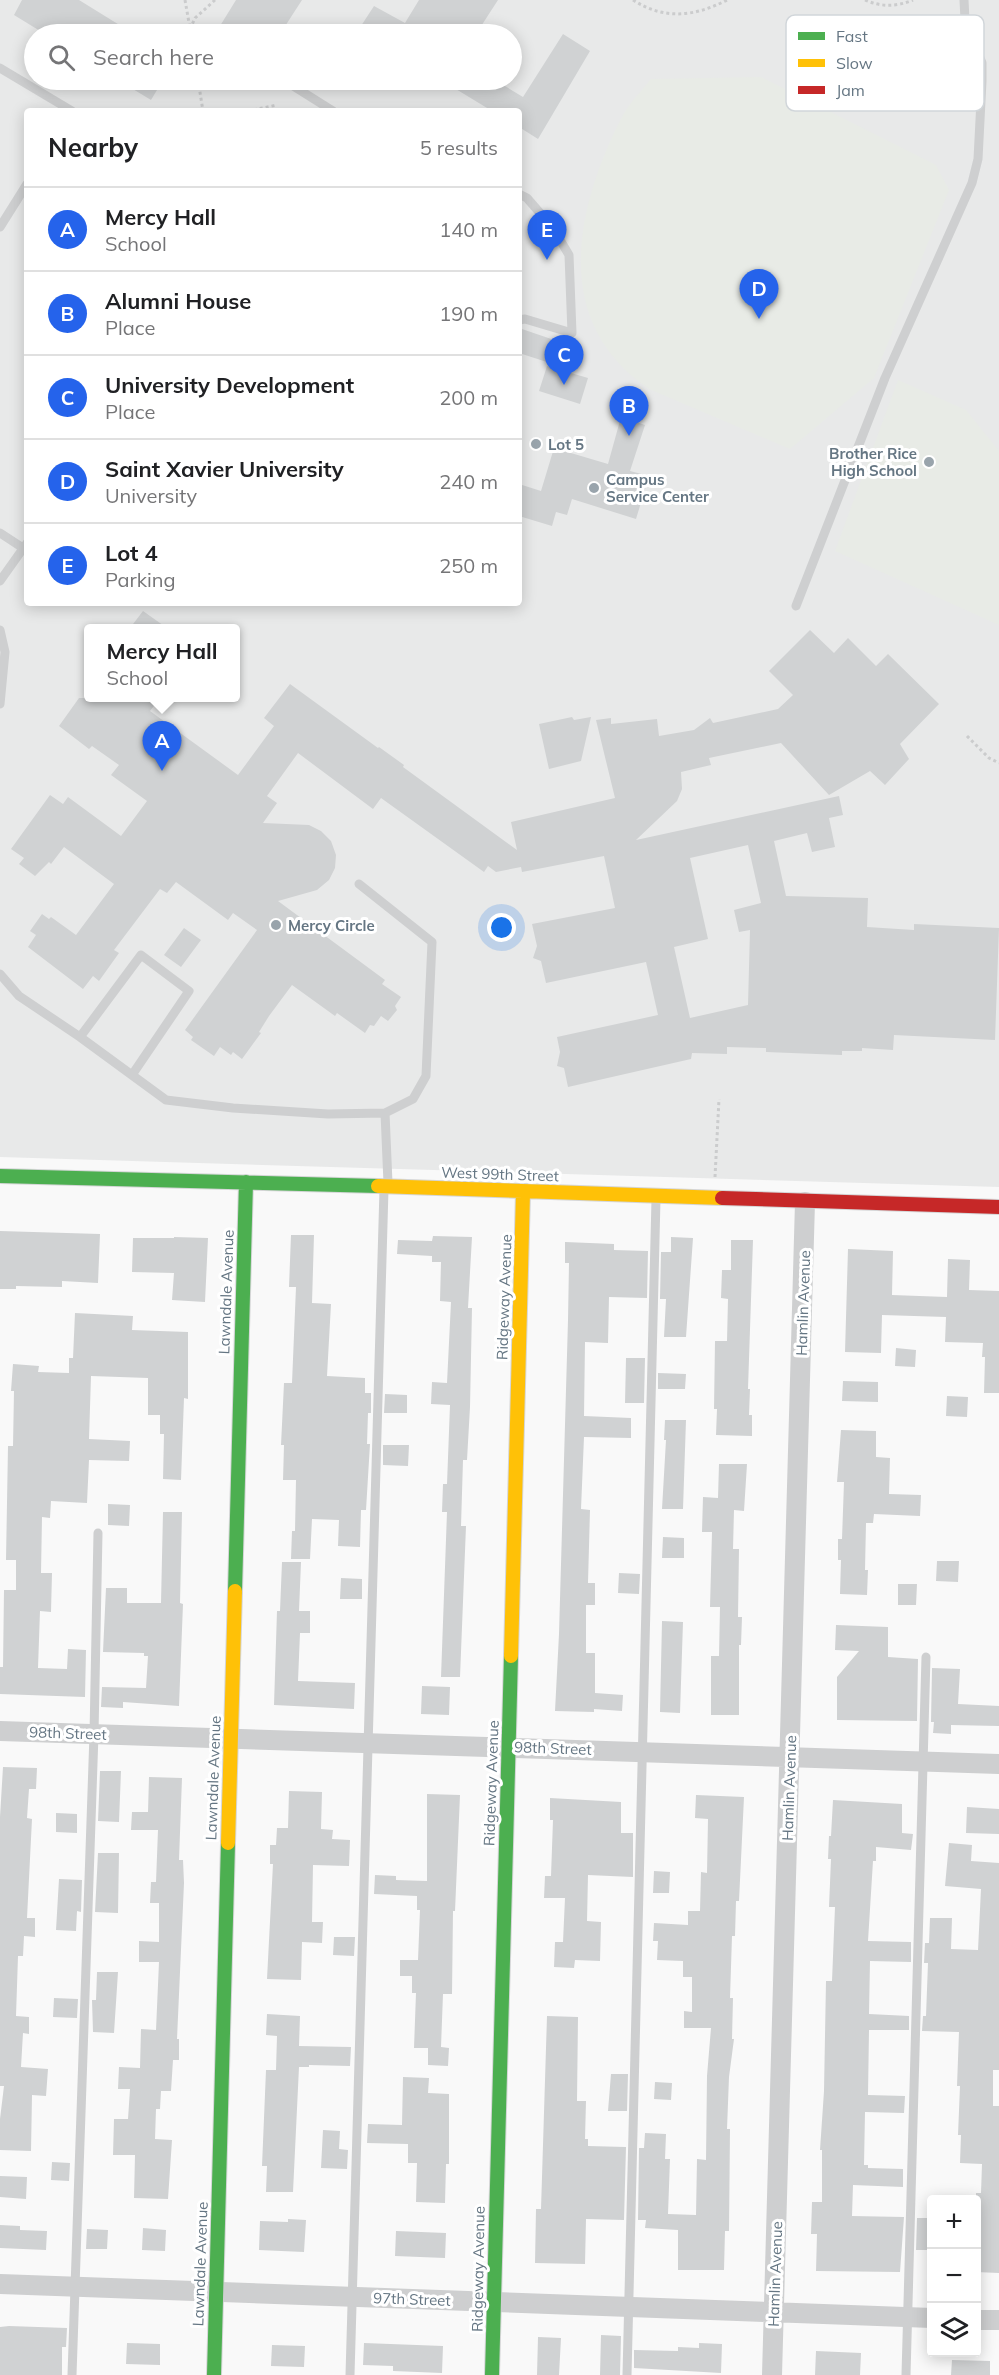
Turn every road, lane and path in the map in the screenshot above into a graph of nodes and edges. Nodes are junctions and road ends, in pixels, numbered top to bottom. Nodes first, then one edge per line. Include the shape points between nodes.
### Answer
1 (185, 0) edge
2 (215, 0) edge
3 (633, 0) edge
4 (727, 0) edge
5 (865, 0) edge
6 (913, 0) edge
7 (964, 0) edge
8 (965, 15) edge
9 (189, 24) edge
10 (192, 24) edge
11 (0, 68) edge
12 (24, 82) edge
13 (37, 90) edge
14 (200, 90) edge
15 (300, 90) edge
16 (277, 105) dead end
17 (67, 108) edge
18 (203, 108) edge
19 (262, 108) edge
20 (328, 108) edge
21 (980, 111) edge
22 (24, 189) edge
23 (522, 196) edge
24 (0, 227) edge
25 (522, 320) edge
26 (0, 533) edge
27 (24, 545) edge
28 (24, 546) edge
29 (0, 581) edge
30 (796, 606) dead end
31 (0, 630) edge
32 (0, 704) edge
33 (967, 736) dead end
34 (999, 763) edge
35 (359, 884) dead end
36 (0, 974) edge
37 (80, 1037) junction
38 (132, 1075) junction
39 (719, 1099) dead end
40 (385, 1113) junction
41 (0, 1176) edge
42 (246, 1182) junction
43 (715, 1185) dead end
44 (386, 1187) junction
45 (523, 1192) junction
46 (656, 1196) junction
47 (806, 1202) junction
48 (999, 1207) edge
49 (98, 1533) dead end
50 (926, 1657) dead end
51 (0, 1731) edge
52 (94, 1734) junction
53 (231, 1738) junction
54 (369, 1743) junction
55 (508, 1747) junction
56 (642, 1752) junction
57 (790, 1757) junction
58 (923, 1761) junction
59 (999, 1764) edge
60 (0, 2284) edge
61 (75, 2287) junction
62 (216, 2292) junction
63 (353, 2297) junction
64 (494, 2302) junction
65 (629, 2308) junction
66 (774, 2313) junction
67 (907, 2318) junction
68 (927, 2318) edge
69 (981, 2320) edge
70 (999, 2320) edge
71 (72, 2375) edge
72 (214, 2375) edge
73 (350, 2375) edge
74 (492, 2375) edge
75 (627, 2375) edge
76 (772, 2375) edge
77 (906, 2375) edge

1 - 9 path
2 - 10 path
3 - 4 path via 656,12 672,14 689,13
5 - 6 path via 891,5
7 - 8 lane
11 - 12 lane
13 - 17 lane
14 - 18 path
15 - 20 lane
16 - 19 path
21 - 30 lane via 978,159 972,183 885,378
22 - 24 lane
23 - 25 lane via 553,228 569,255 572,333
26 - 27 lane
28 - 29 lane
31 - 32 lane via 5,652
33 - 34 path
35 - 40 lane via 432,942 426,1076 413,1099
36 - 37 lane via 19,996
37 - 38 lane
37 - 38 lane via 141,955 189,991
38 - 40 lane via 166,1100 328,1114
39 - 43 path
40 - 44 lane
41 - 42 street, West 99th Street
42 - 44 street, West 99th Street
42 - 53 street, Lawndale Avenue
44 - 45 street, West 99th Street
44 - 54 lane
45 - 46 street, West 99th Street
45 - 55 street, Ridgeway Avenue
46 - 47 street, West 99th Street
46 - 56 lane
47 - 48 street, West 99th Street
47 - 57 street, Hamlin Avenue
49 - 52 lane
50 - 58 lane
51 - 52 street, 98th Street
52 - 53 street, 98th Street
52 - 61 lane
53 - 54 street, 98th Street
53 - 62 street, Lawndale Avenue
54 - 55 street, 98th Street
54 - 63 lane
55 - 56 street, 98th Street
55 - 64 street, Ridgeway Avenue
56 - 57 street, 98th Street
56 - 65 lane
57 - 58 street, 98th Street
57 - 66 street, Hamlin Avenue
58 - 59 street, 98th Street
58 - 67 lane
60 - 61 street, 97th Street
61 - 62 street, 97th Street
61 - 71 lane
62 - 63 street, 97th Street
62 - 72 street, Lawndale Avenue
63 - 64 street, 97th Street
63 - 73 lane
64 - 65 street, 97th Street
64 - 74 street, Ridgeway Avenue
65 - 66 street, 97th Street
65 - 75 lane
66 - 67 street, 97th Street
66 - 76 street, Hamlin Avenue
67 - 68 street, 97th Street
67 - 77 lane
69 - 70 street

